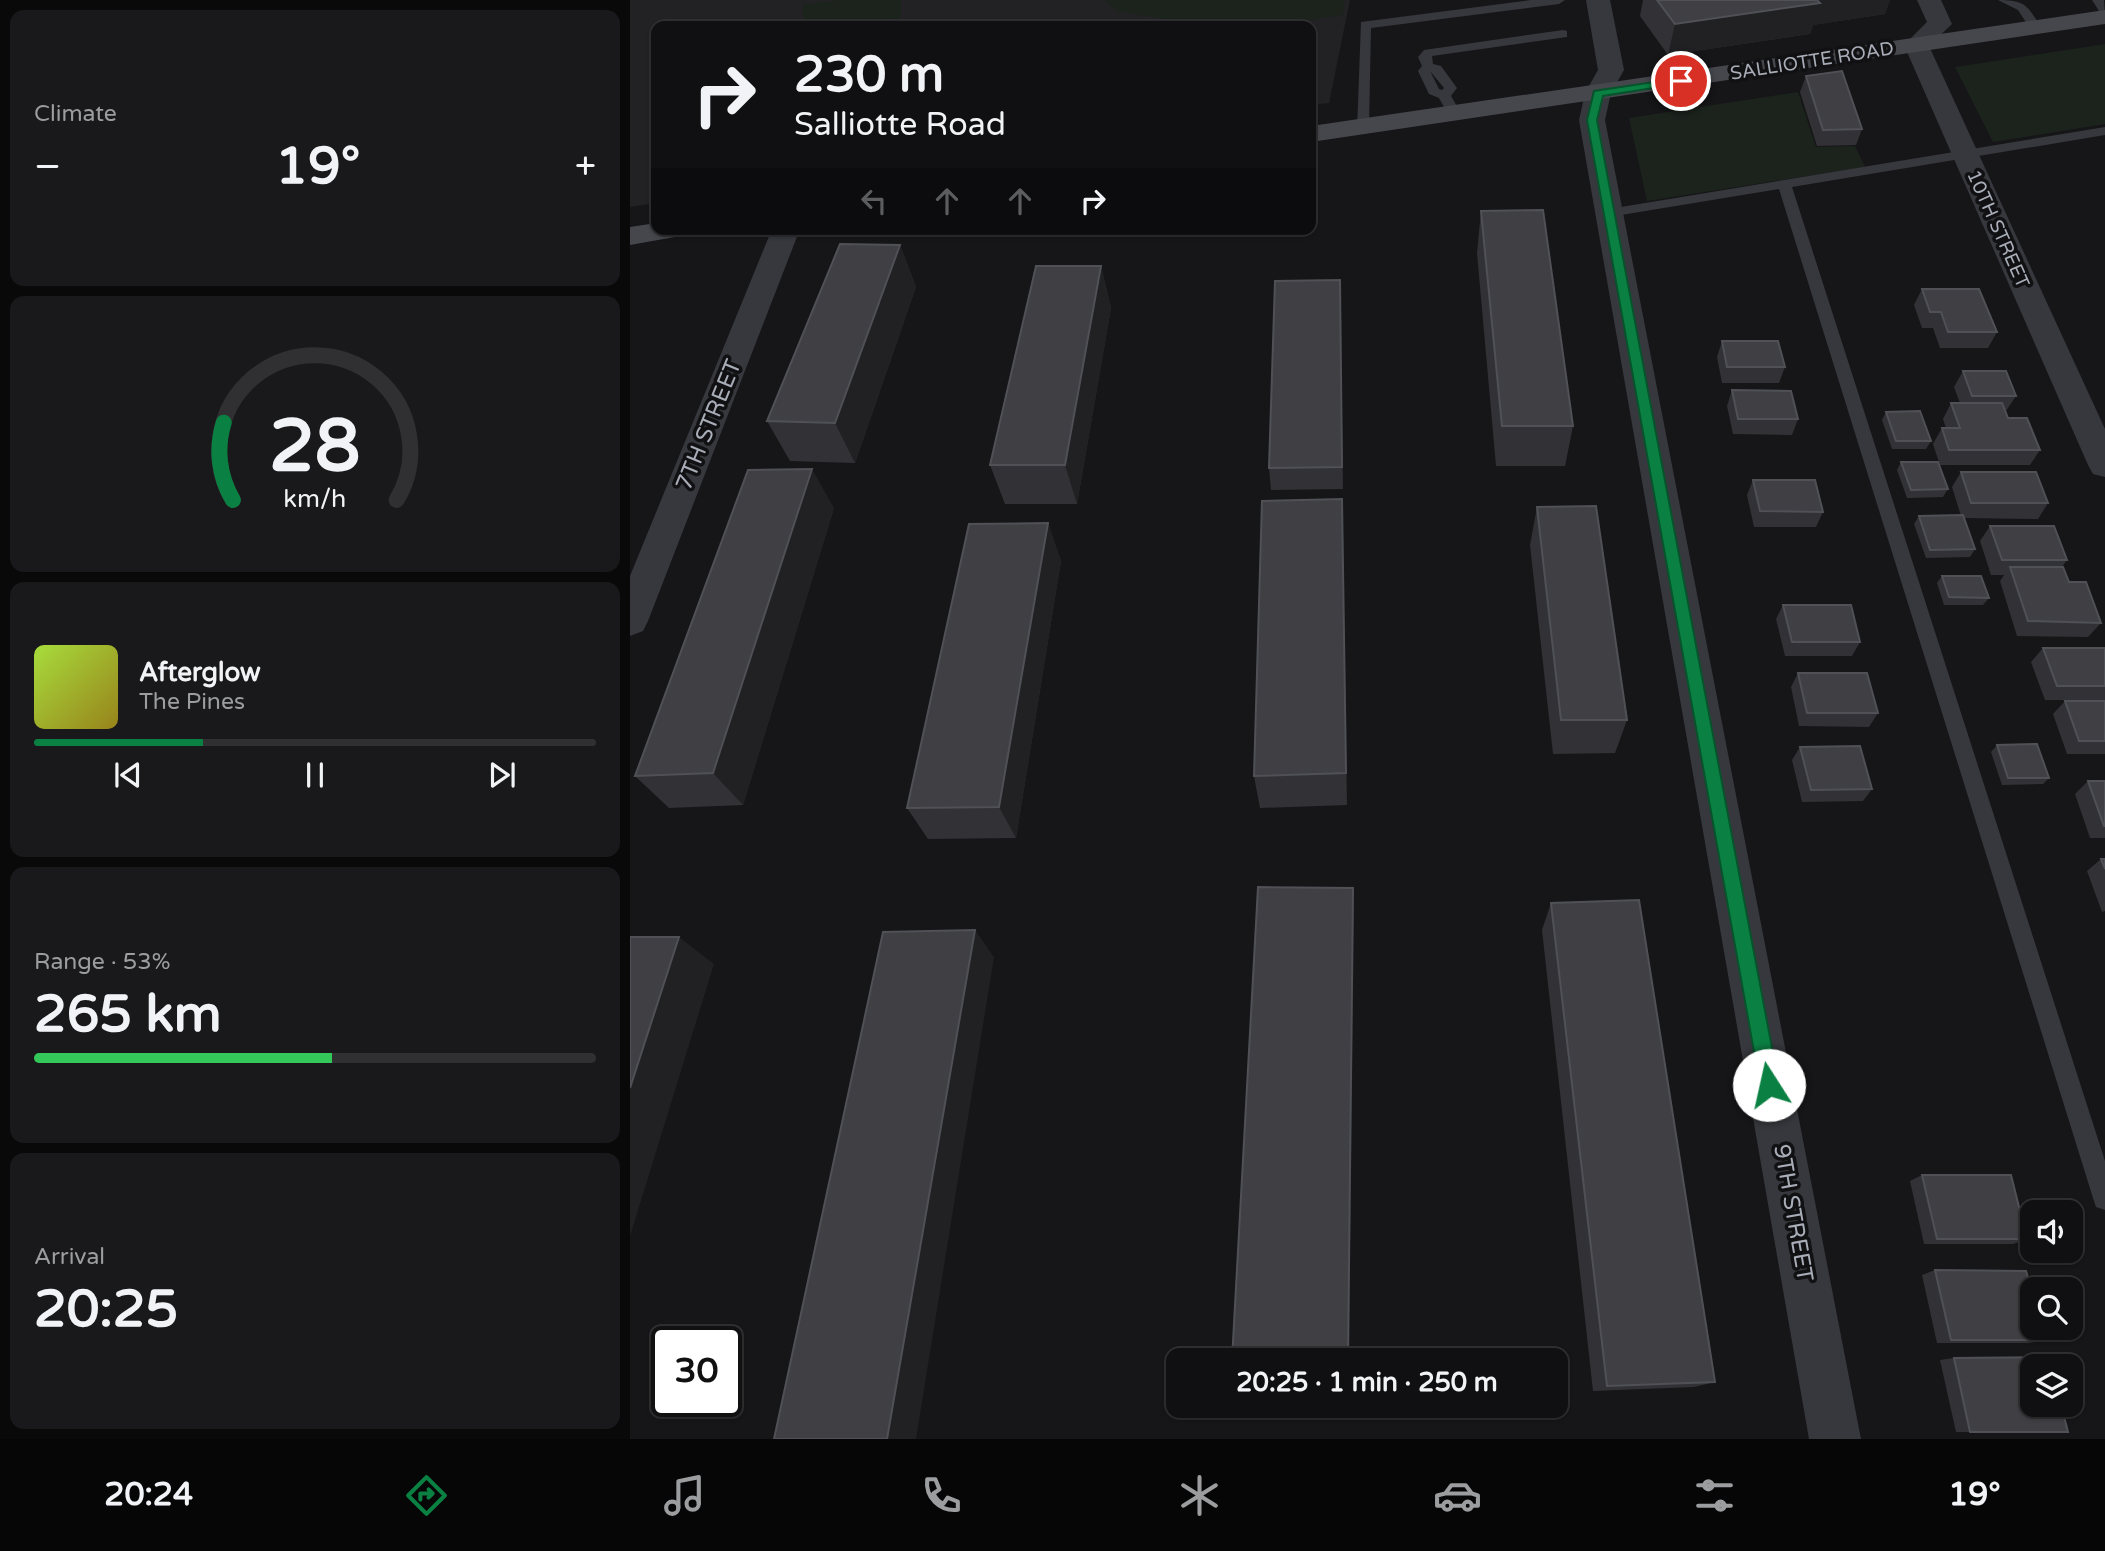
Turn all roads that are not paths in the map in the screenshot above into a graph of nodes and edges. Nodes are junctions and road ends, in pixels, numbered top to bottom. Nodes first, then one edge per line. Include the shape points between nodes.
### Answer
1 (1559, 0) edge
2 (1598, 0) edge
3 (1929, 0) edge
4 (2004, 0) edge
5 (2098, 0) edge
6 (2105, 11) edge
7 (2029, 12) edge
8 (2105, 17) edge
9 (1563, 34) dead end
10 (1916, 45) junction
11 (1598, 93) junction
12 (1449, 104) junction
13 (1362, 127) junction
14 (2105, 131) edge
15 (1316, 133) edge
16 (1965, 154) junction
17 (1784, 184) junction
18 (1609, 213) junction
19 (651, 233) edge
20 (784, 235) edge
21 (630, 236) edge
22 (2105, 466) edge
23 (630, 621) edge
24 (2105, 1198) edge
25 (1835, 1439) edge

1 - 13 lane via 1365,25
2 - 11 street, 9TH STREET via 1611,70
3 - 10 street via 1940,24
4 - 7 lane
5 - 6 lane
7 - 8 street, SALLIOTTE ROAD
7 - 10 street, SALLIOTTE ROAD
9 - 12 lane via 1438,50 1424,57 1428,66 1424,71 1434,90
10 - 11 street, SALLIOTTE ROAD
10 - 16 street, 10TH STREET
11 - 12 street, SALLIOTTE ROAD
11 - 18 street, 9TH STREET via 1592,120
12 - 13 street, SALLIOTTE ROAD
13 - 15 street, SALLIOTTE ROAD
14 - 16 lane
16 - 17 lane
16 - 22 street, 10TH STREET
17 - 18 lane
17 - 24 lane
18 - 25 street, 9TH STREET
19 - 21 street
20 - 23 street, 7TH STREET

